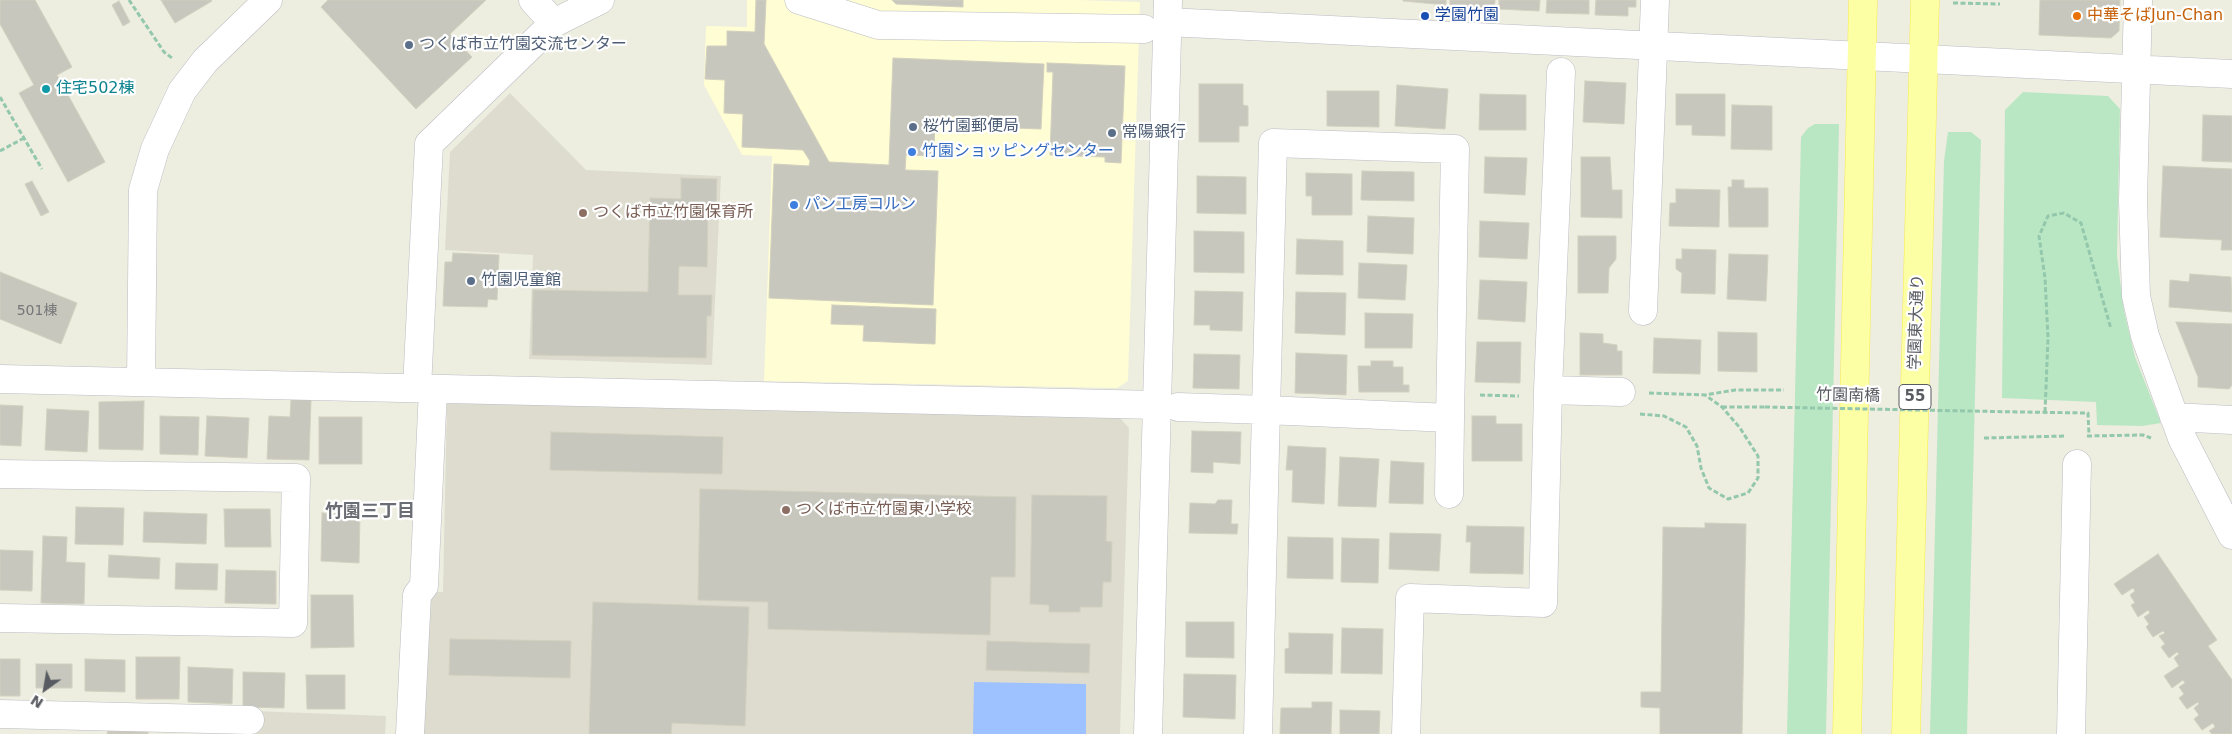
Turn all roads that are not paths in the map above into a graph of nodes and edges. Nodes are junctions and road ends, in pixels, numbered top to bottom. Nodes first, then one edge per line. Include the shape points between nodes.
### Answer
1 (268, 0) edge
2 (533, 0) edge
3 (600, 0) edge
4 (799, 0) edge
5 (1654, 0) edge
6 (1863, 0) edge
7 (2138, 0) edge
8 (1938, 2) edge
9 (1159, 17) edge
10 (554, 23) junction
11 (1654, 47) junction
12 (1862, 57) junction
13 (1925, 60) junction
14 (2136, 70) junction
15 (1560, 72) dead end
16 (2232, 74) edge
17 (1643, 311) dead end
18 (0, 379) edge
19 (141, 382) junction
20 (415, 388) junction
21 (1548, 390) junction
22 (1621, 392) road end
23 (1168, 406) junction
24 (1450, 406) junction
25 (1266, 410) junction
26 (2232, 420) edge
27 (2163, 424) junction
28 (2077, 464) dead end
29 (0, 474) edge
30 (1449, 494) dead end
31 (2232, 535) edge
32 (0, 618) edge
33 (0, 714) edge
34 (250, 720) dead end
35 (410, 734) edge
36 (1148, 734) edge
37 (1258, 734) edge
38 (1406, 734) edge
39 (1847, 734) edge
40 (1906, 734) edge
41 (2071, 734) edge

1 - 19 street via 194,75 182,91 155,149 143,190
2 - 10 street
3 - 10 street
4 - 9 street via 878,25
5 - 11 street
6 - 12 main road
7 - 14 street
8 - 13 main road, 学園東大通り / 55
9 - 11 street
9 - 23 street
10 - 20 street via 429,144
11 - 12 street
11 - 17 street
12 - 13 street
12 - 39 main road
13 - 14 street
13 - 40 main road, 学園東大通り / 55
14 - 16 street
14 - 27 street via 2133,201 2136,296
15 - 21 street
18 - 19 street
19 - 20 street
20 - 23 street
20 - 35 street via 424,586 417,595
21 - 22 street
21 - 38 street via 1543,603 1410,598
23 - 25 street
23 - 36 street
24 - 25 street
24 - 25 street via 1455,149 1273,143
24 - 30 street
25 - 37 street
26 - 27 street
27 - 31 street via 2182,438
28 - 41 street
29 - 32 street via 296,478 293,623
33 - 34 street

